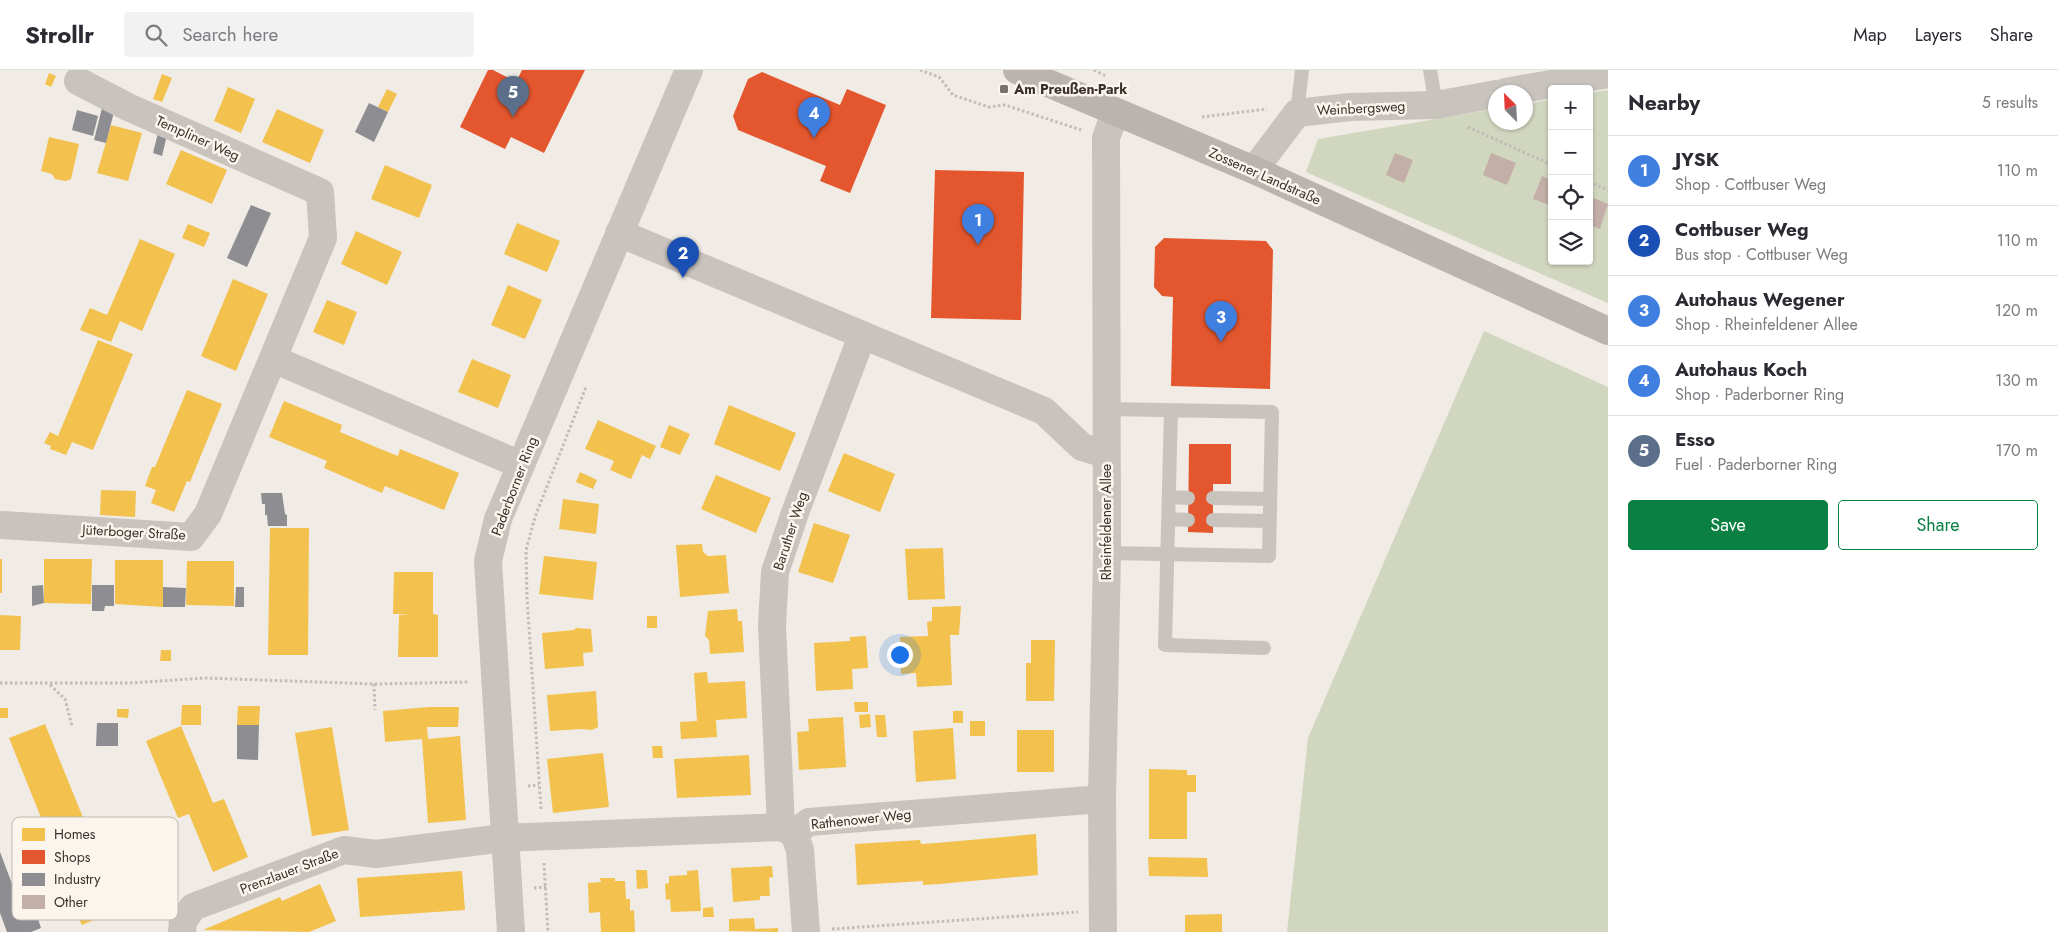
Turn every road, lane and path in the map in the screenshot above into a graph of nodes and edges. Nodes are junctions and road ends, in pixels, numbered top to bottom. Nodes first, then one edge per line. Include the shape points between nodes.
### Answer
1 (689, 70) edge
2 (920, 70) edge
3 (1017, 70) edge
4 (1094, 70) edge
5 (1302, 70) edge
6 (1430, 70) edge
7 (1608, 74) edge
8 (1110, 78) dead end
9 (78, 81) dead end
10 (1533, 87) edge
11 (1488, 95) edge
12 (1436, 105) junction
13 (1115, 113) junction
14 (1297, 113) junction
15 (1194, 114) dead end
16 (1106, 138) junction
17 (1548, 163) edge
18 (1254, 170) junction
19 (1593, 184) edge
20 (1608, 190) edge
21 (320, 192) joint
22 (619, 233) junction
23 (1608, 332) edge
24 (862, 336) junction
25 (273, 359) junction
26 (589, 378) dead end
27 (1106, 409) junction
28 (1171, 410) junction
29 (1106, 454) junction
30 (521, 465) junction
31 (1170, 498) junction
32 (1188, 498) dead end
33 (1213, 498) dead end
34 (1270, 500) junction
35 (1169, 519) junction
36 (1188, 520) dead end
37 (1213, 520) dead end
38 (1270, 522) junction
39 (3, 525) dead end
40 (1107, 553) junction
41 (1168, 554) junction
42 (1264, 648) dead end
43 (0, 682) edge
44 (475, 682) dead end
45 (50, 684) junction
46 (374, 684) junction
47 (375, 710) dead end
48 (72, 726) dead end
49 (1102, 799) junction
50 (787, 830) junction
51 (543, 836) junction
52 (504, 838) junction
53 (1103, 921) edge
54 (806, 931) edge
55 (182, 932) edge
56 (511, 932) edge
57 (548, 932) edge

1 - 22 street, Paderborner Ring
2 - 16 path via 939,77 953,95 989,107 1005,105
3 - 13 main road, Zossener Landstraße
4 - 8 path
5 - 14 lane
6 - 12 lane
7 - 10 street
9 - 21 street, Templiner Weg via 128,107
11 - 12 street, Weinbergsweg
12 - 14 street, Weinbergsweg via 1350,107
12 - 17 path via 1437,113
13 - 16 street, Rheinfeldener Allee
13 - 18 main road, Zossener Landstraße
14 - 15 path via 1279,107 1202,117
14 - 18 street, Weinbergsweg
16 - 27 street, Rheinfeldener Allee
18 - 23 main road, Zossener Landstraße
19 - 20 path
21 - 25 street, Jüterboger Straße via 323,238
22 - 24 street
22 - 30 street, Paderborner Ring
24 - 29 street via 1044,411 1082,446
24 - 50 street, Baruther Weg via 775,572 772,625
25 - 30 street
25 - 39 street, Jüterboger Straße via 208,514 191,537
26 - 51 path via 535,517 526,550
27 - 28 lane
27 - 29 street, Rheinfeldener Allee
28 - 31 lane
28 - 34 lane via 1272,412
29 - 40 street, Rheinfeldener Allee
30 - 52 street, Paderborner Ring via 498,520 488,561
31 - 32 lane
31 - 35 lane
33 - 34 lane
34 - 38 lane
35 - 36 lane
35 - 41 lane
37 - 38 lane
38 - 41 lane via 1269,556
40 - 41 lane
40 - 49 street, Rheinfeldener Allee
41 - 42 lane via 1165,645
43 - 45 path
44 - 46 path
45 - 46 path via 205,678
45 - 48 path via 66,699
46 - 47 path
49 - 50 street, Rathenower Weg via 808,822
49 - 53 street, Rheinfeldener Allee
50 - 51 street, Rathenower Weg
50 - 54 street, Baruther Weg via 800,850
51 - 52 street, Rathenower Weg
51 - 57 path
52 - 55 street, Prenzlauer Straße via 376,854 344,850 193,907 183,921
52 - 56 street, Paderborner Ring
53 - 54 path

